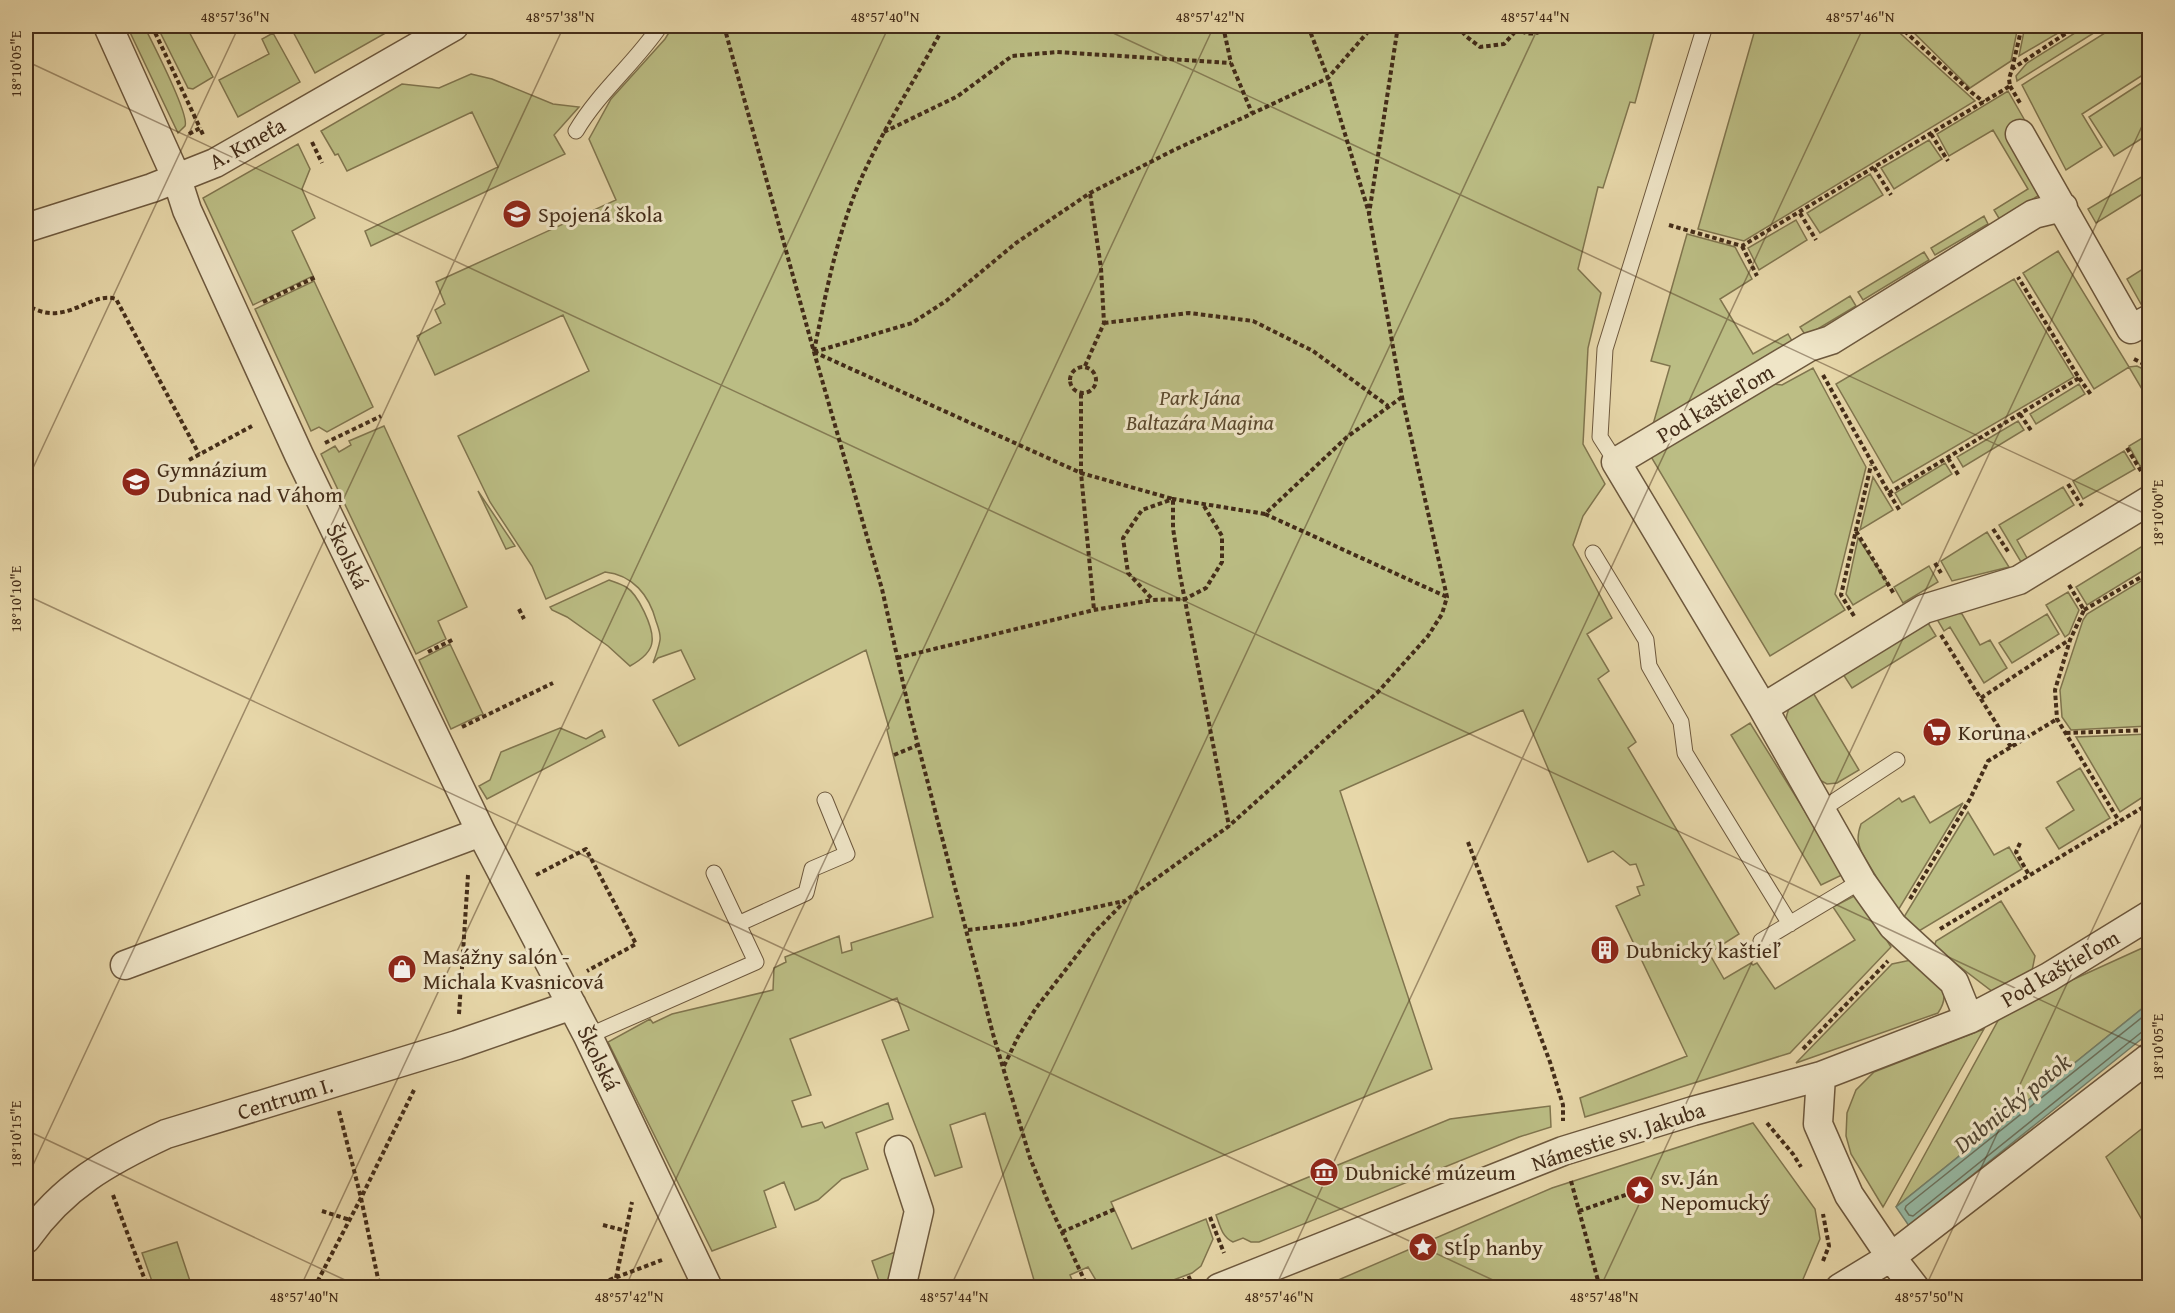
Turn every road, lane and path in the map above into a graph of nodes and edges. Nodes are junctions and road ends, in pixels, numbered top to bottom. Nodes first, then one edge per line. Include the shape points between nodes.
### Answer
1 (108, 26) edge
2 (152, 26) edge
3 (454, 26) edge
4 (660, 26) edge
5 (724, 26) edge
6 (944, 26) edge
7 (1223, 26) edge
8 (1308, 26) edge
9 (1373, 26) edge
10 (1398, 26) edge
11 (1457, 26) edge
12 (1515, 26) edge
13 (1550, 26) edge
14 (1706, 26) edge
15 (1899, 26) edge
16 (2022, 26) edge
17 (2077, 26) edge
18 (1231, 63) junction
19 (2012, 69) junction
20 (1328, 78) junction
21 (1984, 102) junction
22 (1252, 113) junction
23 (200, 128) dead end
24 (576, 131) dead end
25 (884, 132) junction
26 (1931, 134) junction
27 (2020, 134) dead end
28 (309, 137) dead end
29 (1948, 161) dead end
30 (322, 163) dead end
31 (1874, 168) junction
32 (177, 179) junction
33 (1090, 193) junction
34 (1891, 195) dead end
35 (2064, 207) junction
36 (1800, 213) junction
37 (1369, 214) junction
38 (1669, 225) dead end
39 (26, 228) edge
40 (1816, 240) dead end
41 (1742, 246) junction
42 (1757, 276) dead end
43 (316, 277) dead end
44 (2018, 277) dead end
45 (26, 302) edge
46 (235, 316) junction
47 (2150, 319) edge
48 (1104, 323) junction
49 (1809, 347) junction
50 (814, 352) junction
51 (1085, 366) junction
52 (2079, 378) junction
53 (1081, 394) junction
54 (2092, 396) dead end
55 (1402, 397) junction
56 (1388, 406) junction
57 (280, 414) junction
58 (2020, 414) junction
59 (381, 416) dead end
60 (2032, 432) dead end
61 (2127, 448) dead end
62 (199, 454) junction
63 (299, 455) junction
64 (1948, 458) junction
65 (189, 460) dead end
66 (1616, 462) junction
67 (1871, 464) junction
68 (1082, 473) junction
69 (1959, 476) dead end
70 (2147, 487) edge
71 (1889, 493) junction
72 (1173, 499) junction
73 (1203, 506) junction
74 (1900, 511) dead end
75 (1265, 514) junction
76 (1856, 530) junction
77 (1593, 553) dead end
78 (2054, 559) junction
79 (2150, 572) edge
80 (1447, 597) junction
81 (1185, 599) junction
82 (1153, 600) junction
83 (519, 609) dead end
84 (1094, 610) junction
85 (2084, 610) junction
86 (1916, 614) junction
87 (524, 619) dead end
88 (2070, 640) junction
89 (1871, 642) junction
90 (897, 658) junction
91 (553, 683) dead end
92 (1981, 698) junction
93 (1763, 708) junction
94 (2056, 718) junction
95 (1999, 727) junction
96 (458, 728) dead end
97 (2150, 730) edge
98 (1989, 733) dead end
99 (2066, 733) junction
100 (918, 744) junction
101 (2011, 747) junction
102 (894, 755) dead end
103 (1897, 760) dead end
104 (825, 800) dead end
105 (2150, 803) edge
106 (1821, 810) junction
107 (2119, 821) junction
108 (1230, 826) junction
109 (481, 832) junction
110 (1468, 842) dead end
111 (2020, 843) dead end
112 (714, 873) dead end
113 (2029, 875) junction
114 (1862, 881) junction
115 (511, 888) junction
116 (1125, 901) junction
117 (2150, 915) edge
118 (738, 924) junction
119 (1790, 924) junction
120 (1893, 926) junction
121 (968, 930) junction
122 (1934, 933) dead end
123 (1761, 941) dead end
124 (125, 965) dead end
125 (567, 995) junction
126 (1969, 1019) junction
127 (588, 1036) junction
128 (445, 1048) junction
129 (2150, 1057) edge
130 (1003, 1067) junction
131 (1821, 1076) junction
132 (333, 1084) junction
133 (1764, 1119) dead end
134 (898, 1150) dead end
135 (1563, 1151) junction
136 (102, 1166) junction
137 (1804, 1172) dead end
138 (1631, 1192) dead end
139 (634, 1197) dead end
140 (361, 1198) junction
141 (1114, 1209) dead end
142 (322, 1211) dead end
143 (1579, 1211) junction
144 (1823, 1211) dead end
145 (1210, 1217) dead end
146 (350, 1220) junction
147 (603, 1224) dead end
148 (626, 1231) junction
149 (1062, 1232) junction
150 (26, 1239) edge
151 (691, 1250) junction
152 (1891, 1257) junction
153 (1821, 1266) dead end
154 (1223, 1275) edge
155 (616, 1278) junction
156 (148, 1287) edge
157 (314, 1287) edge
158 (380, 1287) edge
159 (588, 1287) edge
160 (708, 1287) edge
161 (901, 1287) edge
162 (1088, 1287) edge
163 (1600, 1287) edge
164 (1840, 1287) edge
165 (1915, 1287) edge

1 - 32 street, Školská
2 - 23 path
3 - 32 street, A. Kmeťa via 215,163
4 - 24 lane
5 - 50 path
6 - 25 path
7 - 18 path
8 - 20 path
9 - 20 path
10 - 37 path
11 - 12 path via 1480,47 1504,44
12 - 13 path via 1527,33 1537,33
14 - 66 lane via 1605,348 1600,437
15 - 21 path
16 - 19 path
17 - 19 path
18 - 22 path
18 - 25 path via 1057,52 1012,56 958,96
19 - 21 path via 2010,86
20 - 22 path
20 - 37 path
21 - 26 path
22 - 33 path
25 - 50 path via 860,180 834,256
26 - 29 path
26 - 31 path
27 - 35 street
28 - 30 path
31 - 34 path
31 - 36 path
32 - 39 street, A. Kmeťa
32 - 46 street, Školská
33 - 48 path
33 - 50 path via 912,322
35 - 47 street via 2131,329
35 - 49 street, Pod kaštieľom via 2034,214 1831,340
36 - 40 path
36 - 41 path
37 - 55 path
38 - 41 path
41 - 42 path
43 - 46 path
44 - 52 path
45 - 62 path via 48,315 71,311 108,296 116,299
46 - 57 street, Školská
48 - 51 path
48 - 56 path via 1189,313 1253,321 1313,351
49 - 66 street, Pod kaštieľom
49 - 67 path
50 - 68 path
50 - 90 path via 882,589
51 - 53 path via 1075,369 1069,378 1072,389
51 - 53 path via 1095,372 1097,382 1092,392
52 - 54 path
52 - 58 path
53 - 68 path
55 - 56 path
55 - 80 path
56 - 75 path via 1347,436
57 - 62 path
57 - 63 street, Školská
58 - 60 path
58 - 64 path
59 - 63 path
61 - 70 path
62 - 65 path
63 - 109 street, Školská
64 - 69 path
64 - 71 path
66 - 93 street
67 - 71 path
67 - 76 path
68 - 72 path
68 - 84 path
70 - 78 street
71 - 74 path
72 - 73 path
72 - 81 path via 1173,528
72 - 82 path via 1142,510 1124,538 1128,573
73 - 75 path
73 - 81 path via 1222,536 1222,562 1206,588
75 - 80 path
76 - 86 path
76 - 89 path via 1841,595
77 - 119 lane via 1646,640 1649,666 1681,722 1685,753
78 - 85 path
78 - 86 street via 2019,580
79 - 85 path
80 - 108 path via 1428,636 1378,692
81 - 82 path
81 - 108 path
82 - 84 path
83 - 87 path
84 - 90 path
85 - 88 path
86 - 89 street
86 - 92 path
88 - 92 path
88 - 94 path via 2055,690
89 - 93 street
90 - 100 path
91 - 96 path
92 - 95 path
93 - 106 street
94 - 99 path
94 - 101 path
95 - 98 path
95 - 101 path
97 - 99 path
99 - 107 path
100 - 102 path
100 - 121 path
101 - 120 path via 1988,761 1970,799
103 - 106 lane
104 - 118 lane via 847,854 812,869 806,893
105 - 107 path
106 - 114 street
107 - 113 path
108 - 116 path
109 - 115 street, Školská
109 - 124 street
109 - 128 path via 469,854
110 - 135 path via 1550,1062 1563,1105
111 - 113 path via 2016,852
112 - 118 lane
113 - 122 path
114 - 119 lane
114 - 120 street
115 - 125 street, Školská
115 - 125 path via 586,849 636,944
116 - 121 path via 1018,924
116 - 130 path via 1094,933 1036,1008
117 - 126 street, Pod kaštieľom via 2049,977
118 - 127 lane via 756,963
119 - 123 lane
120 - 126 street via 1953,982
121 - 130 path
125 - 127 street, Školská
125 - 128 street, Centrum I.
126 - 131 street, Pod kaštieľom
127 - 151 street, Školská
128 - 132 street, Centrum I.
128 - 140 path
129 - 152 street
130 - 149 path via 1030,1158
131 - 135 street, Námestie sv. Jakuba
131 - 152 street via 1818,1124 1849,1195
132 - 136 street, Centrum I. via 166,1134
132 - 140 path
133 - 137 path
134 - 161 street via 920,1211
135 - 143 path
135 - 154 street, Námestie sv. Jakuba
136 - 150 street, Centrum I. via 68,1191
136 - 156 path
138 - 143 path
139 - 148 path
140 - 146 path
140 - 158 path
141 - 149 path
142 - 146 path
143 - 163 path
144 - 153 path via 1829,1246
145 - 154 path
146 - 157 path
147 - 148 path
148 - 155 path
149 - 162 path
151 - 155 path
151 - 160 street, Školská
152 - 164 street
152 - 165 street
155 - 159 path

